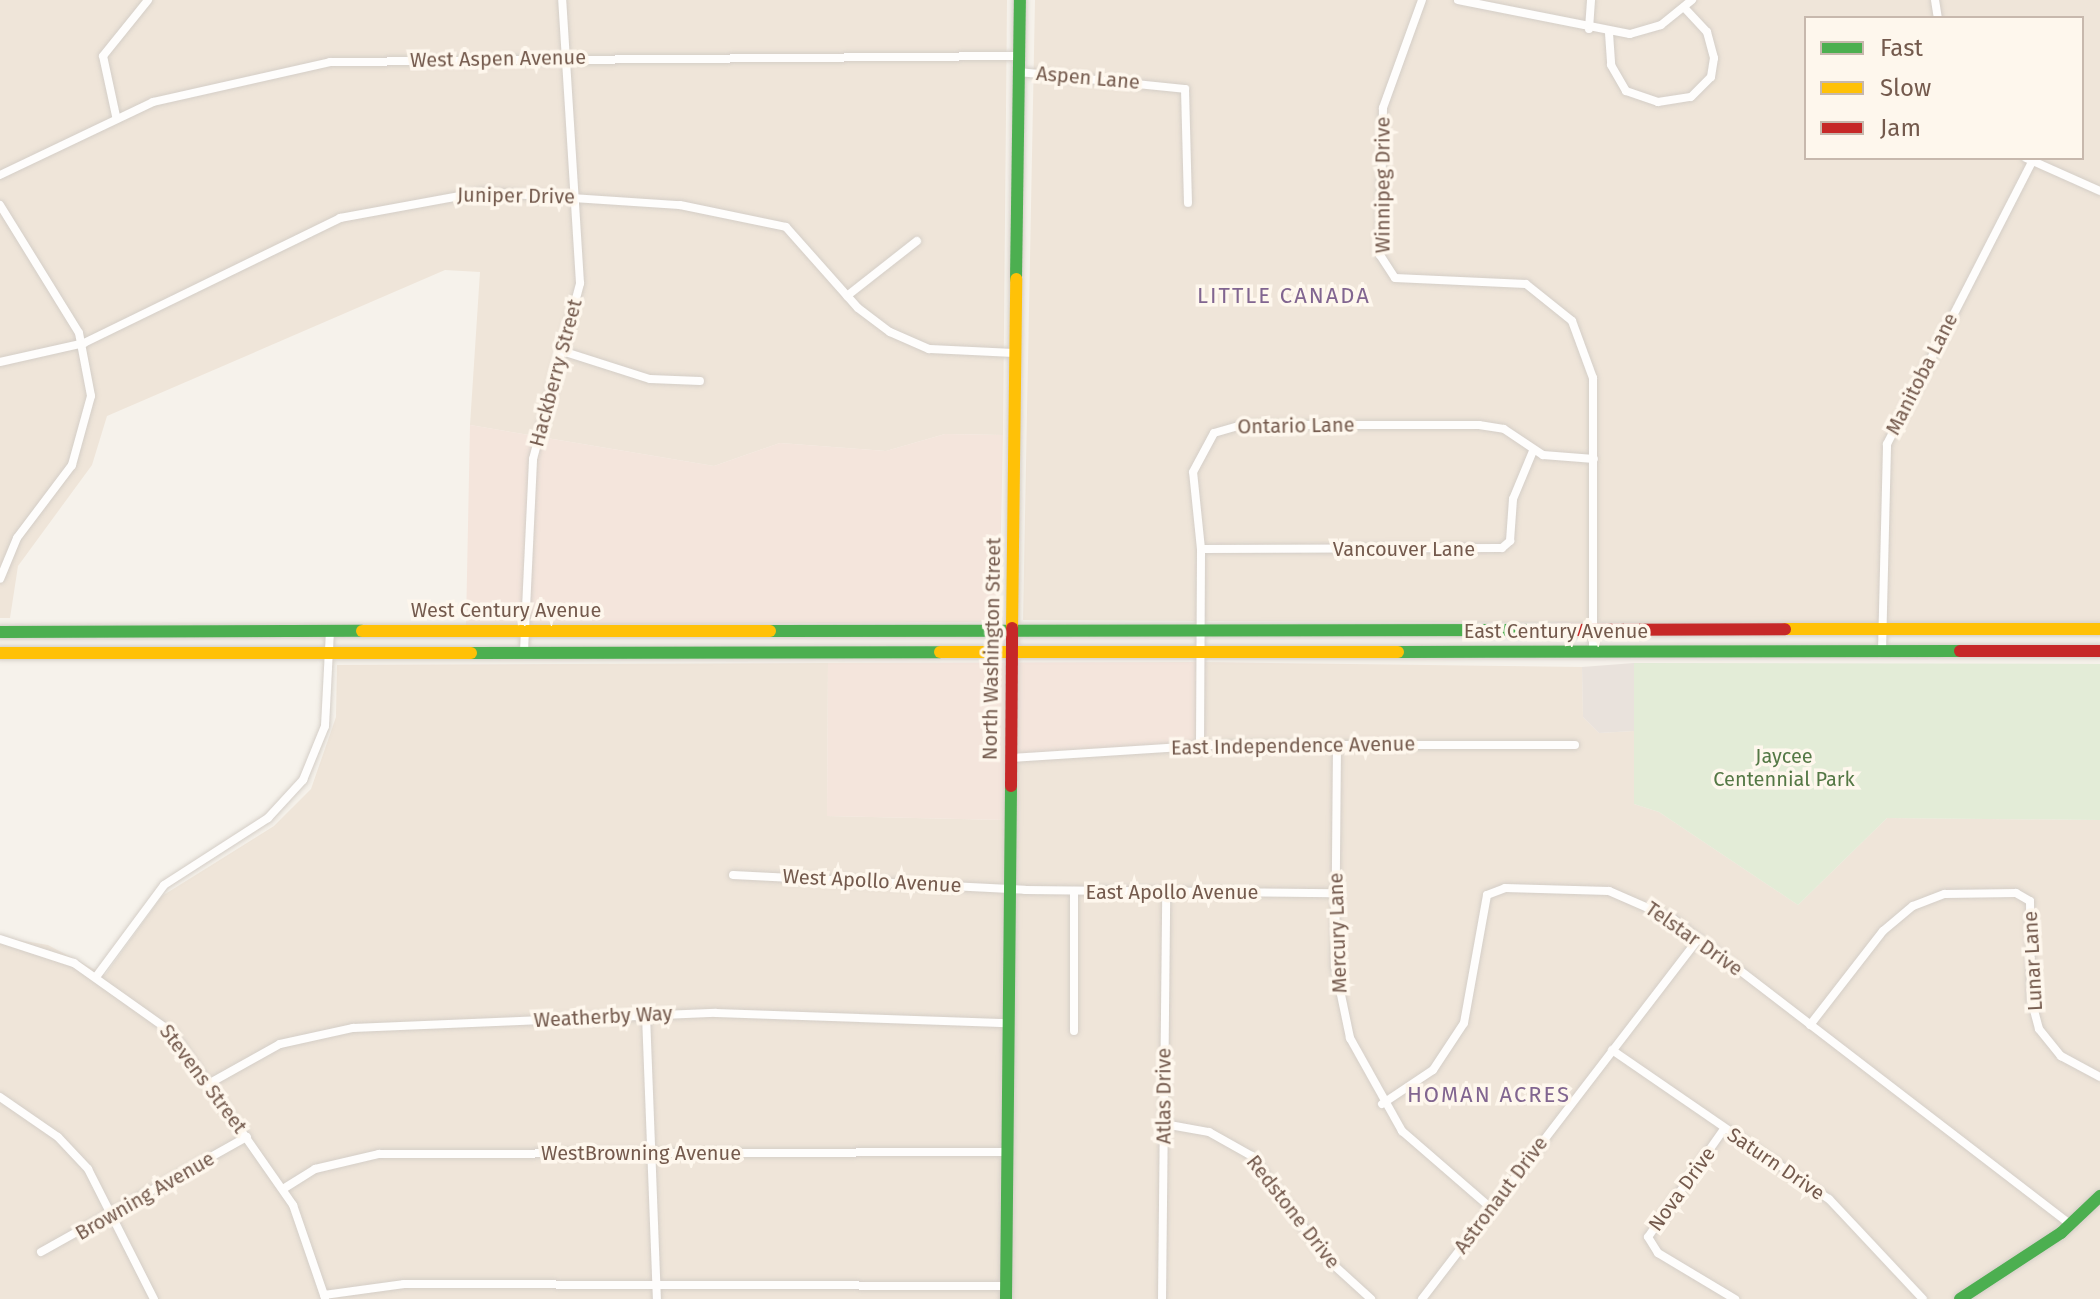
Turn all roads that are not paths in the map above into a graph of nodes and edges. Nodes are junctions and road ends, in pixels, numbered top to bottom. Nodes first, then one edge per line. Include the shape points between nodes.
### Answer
1 (148, 0) edge
2 (562, 0) edge
3 (1020, 0) edge
4 (1422, 0) edge
5 (1458, 0) edge
6 (1507, 0) edge
7 (1591, 0) edge
8 (1692, 0) edge
9 (1685, 8) junction
10 (1506, 11) junction
11 (1589, 29) junction
12 (1609, 33) junction
13 (1018, 56) junction
14 (567, 58) junction
15 (1018, 72) junction
16 (116, 116) junction
17 (2029, 160) edge
18 (0, 175) edge
19 (2100, 191) edge
20 (572, 197) junction
21 (1188, 203) dead end
22 (0, 205) edge
23 (917, 241) dead end
24 (847, 296) junction
25 (84, 343) junction
26 (562, 351) junction
27 (1015, 353) junction
28 (0, 362) edge
29 (700, 381) dead end
30 (1533, 451) junction
31 (1594, 459) junction
32 (1201, 549) junction
33 (0, 579) edge
34 (1200, 627) junction
35 (1012, 628) junction
36 (1593, 628) junction
37 (1883, 629) junction
38 (2100, 629) edge
39 (330, 630) junction
40 (530, 630) junction
41 (0, 632) edge
42 (1012, 649) junction
43 (1200, 650) junction
44 (524, 651) junction
45 (1593, 651) junction
46 (1882, 651) junction
47 (2100, 651) edge
48 (327, 652) junction
49 (0, 653) edge
50 (1200, 745) junction
51 (1337, 745) junction
52 (1575, 745) dead end
53 (1011, 758) junction
54 (733, 875) dead end
55 (1010, 889) junction
56 (1074, 892) junction
57 (1166, 892) junction
58 (1335, 893) junction
59 (0, 939) edge
60 (1698, 939) junction
61 (96, 977) junction
62 (646, 1015) junction
63 (1008, 1023) junction
64 (1810, 1025) junction
65 (1074, 1031) dead end
66 (1612, 1050) junction
67 (2100, 1077) edge
68 (210, 1083) junction
69 (0, 1097) edge
70 (1382, 1104) junction
71 (1164, 1124) junction
72 (1724, 1129) junction
73 (247, 1137) junction
74 (1007, 1152) junction
75 (657, 1153) junction
76 (283, 1189) junction
77 (2100, 1196) edge
78 (1491, 1208) junction
79 (117, 1213) junction
80 (2071, 1225) junction
81 (41, 1252) dead end
82 (657, 1285) junction
83 (878, 1286) junction
84 (1006, 1292) edge
85 (325, 1297) edge
86 (154, 1299) edge
87 (657, 1299) edge
88 (878, 1299) edge
89 (1162, 1299) edge
90 (1371, 1299) edge
91 (1422, 1299) edge
92 (1735, 1299) edge
93 (1923, 1299) edge
94 (1960, 1299) edge

1 - 16 street via 103,56
2 - 14 street, Hackberry Street
3 - 13 main road, North Washington Street
4 - 31 street, Winnipeg Drive via 1383,108 1384,269 1418,281 1512,281 1561,306 1591,366
5 - 10 street
6 - 10 street
7 - 11 street
8 - 9 street
9 - 12 street via 1651,29
9 - 12 street via 1707,32 1714,58 1706,85 1691,97 1658,102 1626,91 1611,65
10 - 11 street
11 - 12 street
13 - 14 street, West Aspen Avenue
13 - 15 main road, North Washington Street
14 - 16 street, West Aspen Avenue via 330,62
14 - 20 street, Hackberry Street
15 - 21 street, Aspen Lane via 1185,89
15 - 27 main road, North Washington Street
16 - 18 street, West Aspen Avenue
17 - 19 street
17 - 37 street, Manitoba Lane via 1887,444
20 - 24 street, Juniper Drive via 713,209 786,227
20 - 25 street, Juniper Drive via 464,193 340,218
20 - 26 street, Hackberry Street via 580,283
22 - 25 street
23 - 24 street
24 - 27 street, Juniper Drive via 913,344
25 - 28 street, Juniper Drive
25 - 33 street via 91,396 84,437 17,538
26 - 29 street via 650,379
26 - 40 street, Hackberry Street via 531,477
27 - 35 main road, North Washington Street
30 - 31 street, Ontario Lane
30 - 32 street, Vancouver Lane via 1513,499 1510,541 1502,548
30 - 32 street, Ontario Lane via 1521,437 1479,425 1231,426 1207,439 1194,462
31 - 36 street, Winnipeg Drive
32 - 34 street, Ontario Lane
34 - 35 main road, East Century Avenue
34 - 36 main road, East Century Avenue
34 - 43 street, Ontario Lane
35 - 40 main road, West Century Avenue
35 - 42 main road, North Washington Street
36 - 37 main road, East Century Avenue
36 - 45 street, Winnipeg Drive
37 - 38 main road, East Century Avenue
37 - 46 street, Manitoba Lane
39 - 40 main road, West Century Avenue
39 - 41 main road, West Century Avenue
39 - 48 street
40 - 44 street, Hackberry Street
42 - 43 main road, East Century Avenue
42 - 44 main road, West Century Avenue
42 - 53 main road, North Washington Street
43 - 45 main road, East Century Avenue
43 - 50 street, Ontario Lane
44 - 48 main road, West Century Avenue
45 - 46 main road, East Century Avenue
46 - 47 main road, East Century Avenue
48 - 49 main road, West Century Avenue
48 - 61 street via 325,726 303,780 268,818 164,885
50 - 51 street, East Independence Avenue
50 - 53 street, East Independence Avenue
51 - 52 street, East Independence Avenue
51 - 58 street, Mercury Lane
53 - 55 main road, North Washington Street
54 - 55 street, West Apollo Avenue
55 - 56 street, East Apollo Avenue
55 - 63 main road, North Washington Street
56 - 57 street, East Apollo Avenue
56 - 65 street
57 - 58 street, East Apollo Avenue
57 - 71 street, Atlas Drive
58 - 70 street, Mercury Lane via 1342,1011
59 - 61 street, Stevens Street via 48,951
60 - 64 street, Telstar Drive
60 - 66 street, Astronaut Drive
60 - 70 street, Telstar Drive via 1654,907 1609,891 1493,891 1480,907 1475,991 1458,1036 1433,1070
61 - 68 street, Stevens Street via 163,1024
62 - 63 street, Weatherby Way
62 - 68 street, Weatherby Way via 336,1030 266,1050
62 - 75 street
63 - 74 main road, North Washington Street
64 - 67 street, Lunar Lane via 1883,931 1913,906 1945,894 2016,893 2030,901 2031,999 2039,1029 2061,1056
64 - 80 street, Telstar Drive
66 - 72 street, Saturn Drive
66 - 78 street, Astronaut Drive
68 - 73 street, Stevens Street
69 - 79 street via 69,1146
70 - 78 street, Mercury Lane via 1420,1151
71 - 89 street, Atlas Drive
71 - 90 street, Redstone Drive via 1209,1132 1252,1156 1326,1258
72 - 92 street, Nova Drive via 1648,1237 1658,1253
72 - 93 street, Saturn Drive via 1829,1199
73 - 76 street, Stevens Street
73 - 79 street, Browning Avenue
74 - 75 street, WestBrowning Avenue
74 - 84 main road, North Washington Street
75 - 76 street, WestBrowning Avenue via 379,1154 315,1169
75 - 82 street
76 - 85 street, Stevens Street via 313,1248
77 - 80 main road
78 - 91 street, Astronaut Drive
79 - 81 street, Browning Avenue
79 - 86 street
80 - 94 main road
82 - 83 street
82 - 85 street via 404,1284
82 - 87 street
83 - 84 street
83 - 88 street

